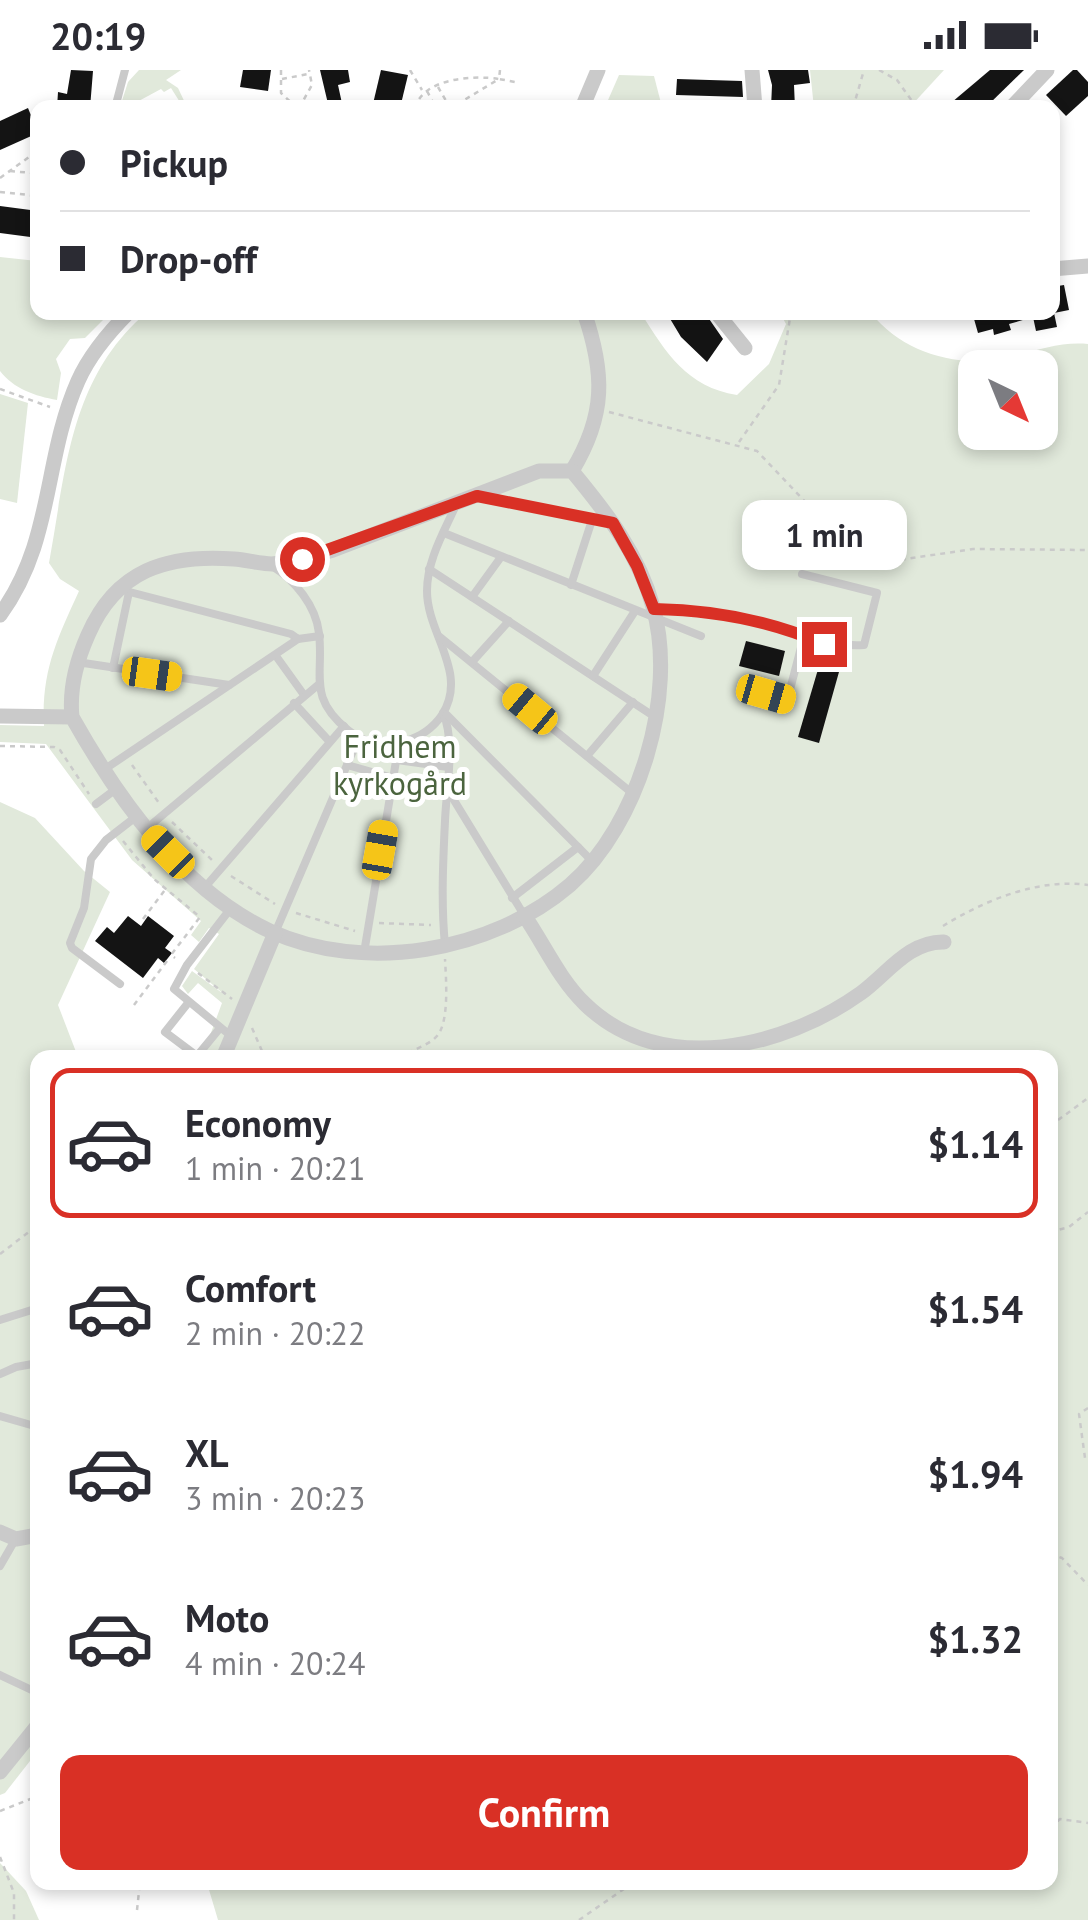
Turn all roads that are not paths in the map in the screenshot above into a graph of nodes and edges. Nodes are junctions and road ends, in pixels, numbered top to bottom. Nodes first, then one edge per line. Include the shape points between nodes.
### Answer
1 (125, 70) edge
2 (598, 70) edge
3 (752, 70) edge
4 (1047, 70) edge
5 (117, 100) edge
6 (585, 100) edge
7 (754, 100) edge
8 (1019, 100) edge
9 (1088, 266) edge
10 (1060, 268) edge
11 (122, 320) edge
12 (587, 320) edge
13 (722, 320) edge
14 (745, 348) dead end
15 (572, 471) junction
16 (477, 496) junction
17 (456, 505) junction
18 (592, 520) junction
19 (613, 523) junction
20 (444, 533) junction
21 (500, 556) junction
22 (270, 564) junction
23 (429, 569) junction
24 (802, 574) dead end
25 (571, 585) junction
26 (123, 590) junction
27 (472, 597) junction
28 (635, 611) junction
29 (655, 614) junction
30 (0, 615) edge
31 (509, 621) junction
32 (437, 634) junction
33 (320, 636) junction
34 (701, 636) dead end
35 (804, 636) junction
36 (298, 639) junction
37 (276, 656) junction
38 (77, 662) junction
39 (472, 662) junction
40 (114, 668) junction
41 (593, 676) junction
42 (229, 686) junction
43 (318, 686) junction
44 (745, 688) dead end
45 (304, 694) junction
46 (633, 702) junction
47 (294, 703) junction
48 (443, 713) junction
49 (0, 716) edge
50 (72, 718) junction
51 (656, 718) junction
52 (344, 726) junction
53 (359, 737) junction
54 (329, 741) junction
55 (399, 742) junction
56 (587, 756) junction
57 (397, 760) junction
58 (348, 765) junction
59 (448, 767) junction
60 (105, 769) junction
61 (393, 778) junction
62 (118, 788) junction
63 (449, 792) junction
64 (632, 792) junction
65 (96, 804) road end
66 (142, 823) junction
67 (578, 847) junction
68 (592, 861) junction
69 (206, 886) junction
70 (512, 898) junction
71 (230, 908) junction
72 (524, 915) junction
73 (274, 933) junction
74 (936, 942) road end
75 (446, 945) junction
76 (364, 953) junction
77 (120, 984) dead end
78 (188, 1003) junction
79 (225, 1032) junction
80 (189, 1050) edge
81 (204, 1050) edge
82 (224, 1050) edge
83 (30, 1311) edge
84 (0, 1320) edge
85 (30, 1364) edge
86 (0, 1374) edge
87 (0, 1416) edge
88 (30, 1425) edge
89 (0, 1532) edge
90 (30, 1536) edge
91 (16, 1539) junction
92 (0, 1566) edge
93 (0, 1675) edge
94 (30, 1689) edge
95 (30, 1736) edge
96 (0, 1772) edge

1 - 5 lane
2 - 6 street
3 - 7 street
4 - 8 street
9 - 10 street
11 - 30 street via 79,378 36,549
12 - 15 street via 598,351 601,394
13 - 14 street
15 - 16 street via 539,472
15 - 19 street
16 - 17 street
16 - 18 lane
17 - 20 lane
17 - 22 street via 333,550
18 - 19 lane
18 - 25 lane
19 - 29 street
20 - 21 lane
20 - 23 lane
21 - 25 lane
21 - 27 lane
22 - 26 street via 174,561 154,566
22 - 33 lane via 301,592
23 - 27 lane
23 - 32 lane
24 - 35 lane via 877,594 864,644 824,644
25 - 28 lane
26 - 36 lane
26 - 38 street via 102,607
26 - 40 lane
27 - 31 lane
28 - 29 lane
28 - 41 lane
29 - 34 lane
29 - 35 lane via 709,610
29 - 51 street
31 - 39 lane
31 - 41 lane
32 - 39 lane
32 - 48 lane via 452,685
33 - 36 lane
33 - 43 lane
35 - 44 lane via 787,700
36 - 37 lane
37 - 42 lane
37 - 45 lane
38 - 40 lane
38 - 50 street
39 - 56 lane
40 - 42 lane
41 - 46 lane
42 - 60 lane
43 - 45 lane
43 - 52 lane
45 - 47 lane
46 - 51 lane
46 - 56 lane
47 - 54 lane
47 - 66 lane via 165,813
48 - 55 lane via 420,735
48 - 59 lane
48 - 67 lane
49 - 50 street
50 - 60 street
51 - 64 street
52 - 53 lane
52 - 54 lane
53 - 55 lane
53 - 58 lane
54 - 69 lane
55 - 57 lane
56 - 64 lane
57 - 59 lane
57 - 61 lane
58 - 61 lane
58 - 73 lane
59 - 63 lane
60 - 62 street
61 - 76 lane
62 - 65 lane
62 - 66 street
63 - 70 lane
63 - 75 lane
64 - 68 street
66 - 69 street
66 - 77 lane via 98,847 70,943
67 - 68 lane
67 - 70 lane
68 - 72 street via 568,887
69 - 71 street
70 - 72 lane
71 - 73 street
71 - 78 lane via 174,989
72 - 74 street via 592,1010 634,1036 688,1048 761,1040 818,1020 914,948
72 - 75 street
73 - 76 street
73 - 79 street via 244,1008
75 - 76 street
78 - 79 lane
78 - 80 lane via 165,1032
79 - 81 lane
79 - 82 street
83 - 84 lane
85 - 86 lane
87 - 88 lane
89 - 91 street
90 - 91 street
91 - 92 lane
93 - 94 lane
95 - 96 street

